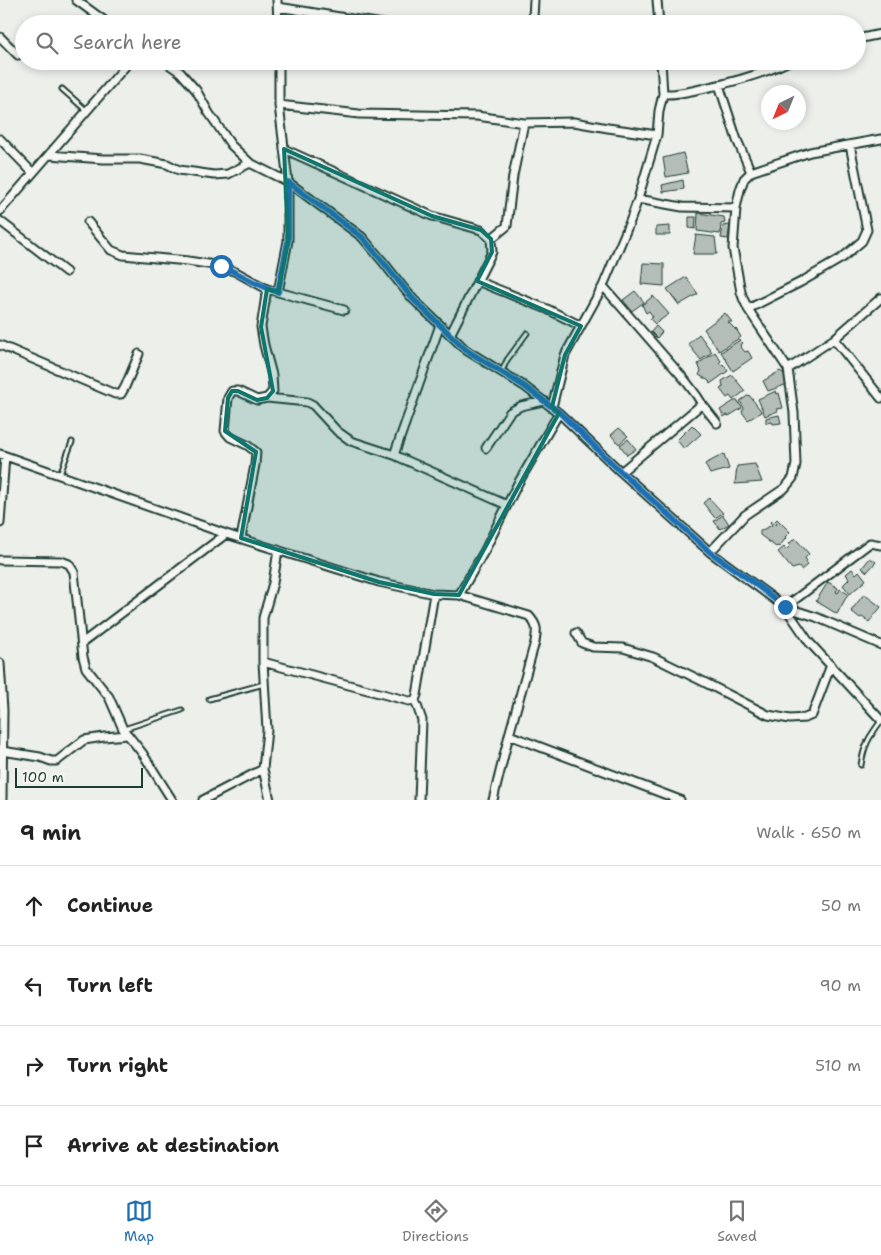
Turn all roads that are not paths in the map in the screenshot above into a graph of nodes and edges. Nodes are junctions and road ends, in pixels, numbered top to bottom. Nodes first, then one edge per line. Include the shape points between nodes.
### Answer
1 (76, 0) edge
2 (534, 0) edge
3 (657, 0) edge
4 (278, 4) edge
5 (97, 15) edge
6 (336, 15) edge
7 (532, 15) edge
8 (658, 15) edge
9 (881, 34) edge
10 (866, 36) edge
11 (0, 38) edge
12 (15, 52) edge
13 (122, 70) edge
14 (177, 70) edge
15 (278, 70) edge
16 (662, 70) edge
17 (772, 70) edge
18 (719, 85) junction
19 (62, 89) dead end
20 (663, 94) junction
21 (279, 105) junction
22 (88, 111) junction
23 (524, 123) junction
24 (657, 135) junction
25 (0, 139) edge
26 (881, 139) edge
27 (850, 145) junction
28 (284, 149) junction
29 (49, 155) junction
30 (250, 163) junction
31 (751, 172) junction
32 (33, 173) junction
33 (288, 182) junction
34 (638, 199) junction
35 (736, 208) junction
36 (0, 212) edge
37 (0, 221) edge
38 (88, 222) dead end
39 (491, 240) junction
40 (66, 272) dead end
41 (477, 281) junction
42 (602, 286) junction
43 (267, 289) junction
44 (278, 292) junction
45 (881, 298) edge
46 (748, 309) junction
47 (344, 310) dead end
48 (440, 325) junction
49 (581, 326) junction
50 (527, 333) dead end
51 (450, 335) junction
52 (834, 339) junction
53 (0, 345) edge
54 (139, 354) dead end
55 (788, 369) junction
56 (502, 372) junction
57 (267, 398) junction
58 (881, 398) edge
59 (544, 401) junction
60 (702, 404) junction
61 (552, 407) junction
62 (559, 412) junction
63 (717, 424) dead end
64 (72, 442) dead end
65 (486, 448) dead end
66 (3, 455) edge
67 (394, 455) junction
68 (621, 472) junction
69 (60, 475) junction
70 (507, 505) junction
71 (0, 523) edge
72 (226, 534) junction
73 (240, 538) junction
74 (881, 545) edge
75 (278, 550) junction
76 (710, 552) junction
77 (0, 560) edge
78 (434, 594) junction
79 (459, 595) junction
80 (785, 607) junction
81 (576, 633) dead end
82 (82, 644) junction
83 (881, 645) edge
84 (263, 662) junction
85 (0, 663) edge
86 (831, 665) junction
87 (264, 684) junction
88 (209, 699) dead end
89 (415, 700) junction
90 (182, 710) dead end
91 (881, 721) edge
92 (125, 732) junction
93 (509, 735) junction
94 (2, 751) junction
95 (861, 765) dead end
96 (263, 769) junction
97 (2, 800) edge
98 (172, 800) edge
99 (204, 800) edge
100 (270, 800) edge
101 (418, 800) edge
102 (493, 800) edge
103 (680, 800) edge

1 - 5 street
2 - 7 street
3 - 8 street
4 - 6 street
9 - 10 street
11 - 12 street
13 - 22 street
14 - 30 street via 196,90 231,145
15 - 21 street
16 - 20 street
17 - 18 street
18 - 20 street via 680,94
18 - 31 street
19 - 22 lane
20 - 24 street
21 - 23 street via 359,114 477,116
21 - 28 street
22 - 29 street
23 - 24 street via 574,122
23 - 39 street via 507,226
24 - 34 street
25 - 32 street
26 - 27 street
27 - 31 street via 810,152
27 - 46 street via 867,230 862,241 809,278
28 - 33 street
28 - 39 street via 432,216 481,230
29 - 30 street via 140,160 214,175 228,174
29 - 32 street
30 - 33 street
31 - 35 street via 744,179
32 - 36 street
33 - 44 street via 288,241
33 - 48 street via 362,237 413,299
34 - 35 street via 682,207
34 - 42 street
35 - 46 street via 733,248 741,292
37 - 40 street
38 - 43 street via 112,250 123,256 221,266
39 - 41 street via 492,252
41 - 49 street
41 - 51 street
42 - 49 street
42 - 60 street via 685,380
43 - 44 street
43 - 57 street via 261,327 272,375 273,391
44 - 47 street
45 - 52 street
46 - 55 street
48 - 51 street
48 - 67 street
49 - 61 street via 565,355
50 - 56 lane
51 - 56 street via 466,350
52 - 55 street
52 - 58 street
53 - 54 street via 115,394 121,394
55 - 76 street via 796,464 793,478 785,488 745,515
56 - 59 street
57 - 67 street via 307,402 344,437
57 - 73 street via 257,400 232,391 228,398 225,431 256,452
59 - 61 street
59 - 65 street via 510,412
60 - 63 street
60 - 68 street
61 - 62 street
62 - 68 street
62 - 70 street
64 - 69 lane
66 - 69 street
66 - 71 street
67 - 70 street
68 - 76 street
69 - 72 street
70 - 79 street
72 - 73 street
72 - 82 street
73 - 75 street
74 - 80 street via 870,543
75 - 78 street via 379,582
75 - 84 street via 263,618
76 - 80 street
77 - 82 street via 61,561 69,564 74,572
78 - 79 street
78 - 89 street
79 - 93 street via 529,616 536,623 535,642
80 - 83 street
80 - 86 street via 809,642
81 - 86 street via 582,643 593,647 623,648 653,657 768,715 790,719 812,714
82 - 92 street via 86,668 109,697
84 - 87 street
84 - 89 street
85 - 94 street
86 - 91 street
87 - 88 lane
87 - 96 street via 266,730
89 - 101 street via 422,720
90 - 92 lane
91 - 95 lane via 869,738
92 - 94 street via 84,740 58,761
92 - 98 street
93 - 102 street
93 - 103 street
94 - 97 street
96 - 99 street
96 - 100 street

